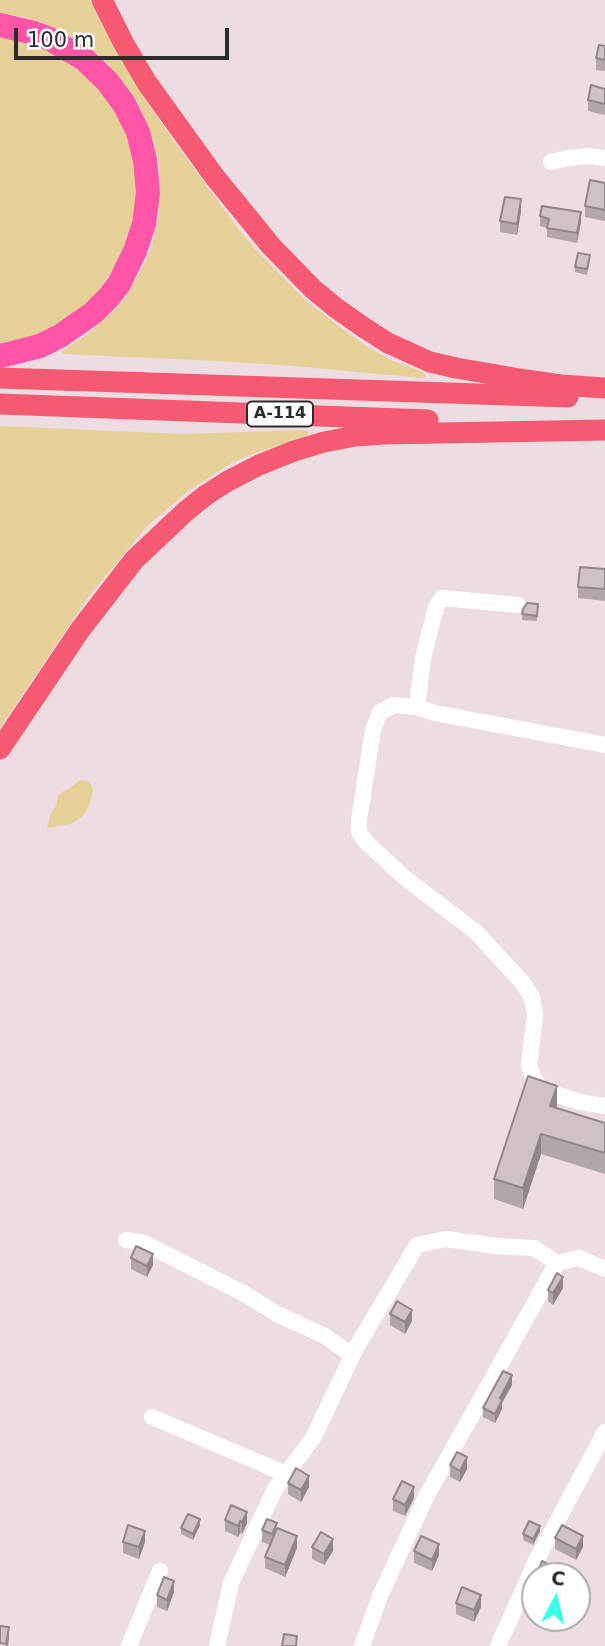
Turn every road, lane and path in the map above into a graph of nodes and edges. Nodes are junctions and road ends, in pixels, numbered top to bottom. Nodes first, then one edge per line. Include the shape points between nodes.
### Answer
1 (102, 0) edge
2 (0, 25) edge
3 (605, 158) edge
4 (551, 162) dead end
5 (0, 356) edge
6 (0, 378) edge
7 (605, 387) edge
8 (605, 399) edge
9 (0, 404) edge
10 (605, 428) edge
11 (518, 605) dead end
12 (416, 707) junction
13 (605, 745) edge
14 (0, 749) edge
15 (605, 1106) edge
16 (126, 1240) dead end
17 (557, 1263) junction
18 (605, 1269) edge
19 (352, 1355) junction
20 (152, 1417) dead end
21 (605, 1432) edge
22 (286, 1474) junction
23 (160, 1571) dead end
24 (129, 1646) edge
25 (217, 1646) edge
26 (362, 1646) edge
27 (498, 1646) edge

1 - 7 main road via 147,83 214,176 271,246 336,308 388,343 430,362 561,385
2 - 5 highway via 50,39 84,59 107,81 138,132 148,193 135,251 108,298 60,336
3 - 4 street
6 - 8 main road, А-114
9 - 10 main road, А-114
10 - 14 main road via 355,436 258,465 206,495 134,560 79,630
11 - 12 street via 442,598 423,659
12 - 13 street
12 - 15 street via 394,705 380,712 373,730 359,832 405,878 476,932 522,982 532,997 535,1015 528,1065 542,1090
16 - 19 street via 144,1243 243,1293
17 - 18 street via 579,1258
17 - 19 street via 534,1248 446,1239 417,1245
17 - 26 street via 426,1497
19 - 22 street via 313,1438
20 - 22 street
21 - 27 street via 536,1562
22 - 25 street via 230,1583
23 - 24 street

